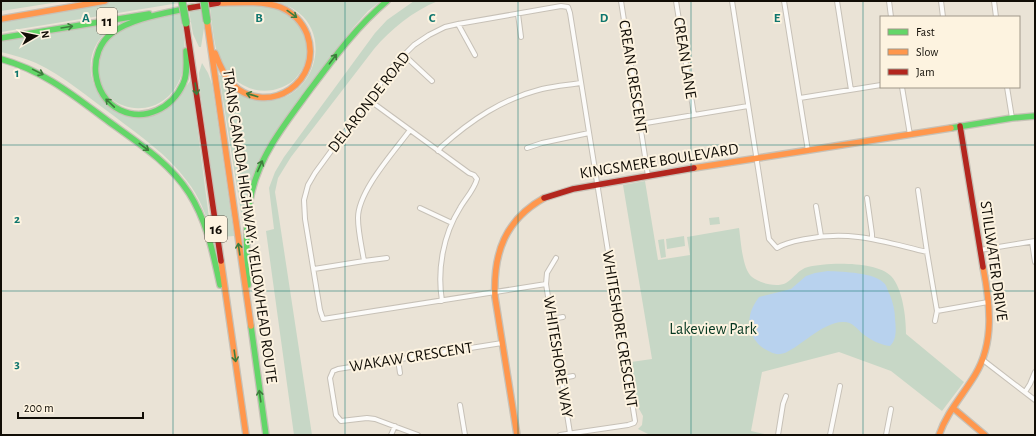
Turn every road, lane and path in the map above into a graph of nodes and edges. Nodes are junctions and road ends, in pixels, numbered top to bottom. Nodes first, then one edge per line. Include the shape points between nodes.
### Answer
1 (105, 1) edge
2 (182, 1) edge
3 (204, 1) edge
4 (228, 1) edge
5 (387, 1) edge
6 (621, 1) edge
7 (676, 1) edge
8 (732, 1) edge
9 (784, 1) edge
10 (837, 1) edge
11 (889, 1) edge
12 (941, 1) edge
13 (994, 1) edge
14 (213, 3) junction
15 (193, 7) junction
16 (518, 14) junction
17 (891, 16) edge
18 (943, 16) edge
19 (996, 16) edge
20 (1, 19) edge
21 (207, 21) junction
22 (186, 23) junction
23 (458, 24) junction
24 (521, 37) dead end
25 (1, 38) edge
26 (404, 55) junction
27 (475, 55) dead end
28 (1, 59) edge
29 (432, 81) dead end
30 (581, 83) junction
31 (880, 85) edge
32 (902, 88) edge
33 (1007, 88) edge
34 (851, 90) junction
35 (800, 98) junction
36 (369, 100) junction
37 (748, 106) junction
38 (694, 115) junction
39 (1035, 116) edge
40 (1012, 118) junction
41 (640, 124) junction
42 (960, 126) junction
43 (410, 130) junction
44 (589, 133) junction
45 (910, 134) junction
46 (527, 148) dead end
47 (438, 151) junction
48 (808, 151) junction
49 (757, 159) junction
50 (648, 176) junction
51 (598, 185) junction
52 (918, 190) dead end
53 (867, 198) dead end
54 (816, 206) dead end
55 (420, 208) dead end
56 (452, 223) junction
57 (821, 236) junction
58 (872, 238) junction
59 (1034, 242) edge
60 (980, 250) junction
61 (928, 252) junction
62 (387, 258) dead end
63 (556, 258) dead end
64 (364, 261) junction
65 (1035, 262) edge
66 (314, 269) junction
67 (546, 284) junction
68 (494, 292) junction
69 (442, 301) junction
70 (988, 302) junction
71 (937, 311) junction
72 (563, 317) dead end
73 (552, 319) junction
74 (935, 321) dead end
75 (250, 330) junction
76 (232, 335) junction
77 (502, 343) junction
78 (398, 360) junction
79 (983, 360) junction
80 (1035, 372) edge
81 (400, 373) dead end
82 (573, 376) dead end
83 (562, 378) junction
84 (840, 386) dead end
85 (1025, 392) junction
86 (786, 396) dead end
87 (1035, 400) edge
88 (460, 405) dead end
89 (952, 408) junction
90 (891, 409) dead end
91 (395, 426) junction
92 (570, 434) junction
93 (246, 435) edge
94 (266, 435) edge
95 (391, 435) edge
96 (418, 435) edge
97 (464, 435) edge
98 (517, 435) edge
99 (560, 435) edge
100 (778, 435) edge
101 (830, 435) edge
102 (886, 435) edge
103 (939, 435) edge
104 (985, 435) edge

1 - 20 main road, 11
2 - 22 main road, 16, bridge
3 - 21 main road, 16, bridge
4 - 14 main road
75 -> 5 main road via 247,221 249,200 259,168 276,136 336,55 360,26
6 - 41 street, CREAN CRESCENT
7 - 38 street, CREAN LANE
8 - 37 street
9 - 35 street
10 - 34 street
11 - 17 street
12 - 18 street
13 - 19 street
14 - 15 main road, 11
14 -> 21 main road via 261,3 292,13 302,23 311,47 305,75 293,89 284,94 257,97 248,95 233,85 218,64
22 -> 15 main road via 185,75 179,90 170,102 158,110 138,115 118,110 108,102 95,76 98,52 106,39 131,23
25 -> 15 main road, 11
16 - 23 street, DELARONDE ROAD
16 - 24 street
16 - 30 street, DELARONDE ROAD via 561,6 568,8
75 -> 21 main road, TRANS CANADA HIGHWAY: YELLOWHEAD ROUTE / 16
22 -> 76 main road, TRANS CANADA HIGHWAY: YELLOWHEAD ROUTE / 16
23 - 26 street, DELARONDE ROAD via 429,35 414,44
23 - 27 street
26 - 29 street
26 - 36 street, DELARONDE ROAD
28 -> 76 main road via 38,72 60,85 148,150 180,179 205,224
30 - 44 street, DELARONDE ROAD
30 - 47 street via 542,89 501,104 467,125
31 - 34 street
32 - 45 street
33 - 40 street
34 - 35 street
35 - 48 street
36 - 43 street
36 - 66 street, DELARONDE ROAD via 308,185 304,200 305,219
37 - 38 street
37 - 49 street
38 - 41 street
39 - 40 main road, KINGSMERE BOULEVARD
40 - 42 main road, KINGSMERE BOULEVARD
41 - 50 street, CREAN CRESCENT
42 - 45 main road, KINGSMERE BOULEVARD
42 - 60 main road, STILLWATER DRIVE
43 - 47 street
43 - 64 street via 362,200 358,217
44 - 46 street
44 - 51 street, DELARONDE ROAD
45 - 48 main road, KINGSMERE BOULEVARD
47 - 56 street via 477,179 476,185
48 - 49 main road, KINGSMERE BOULEVARD
49 - 50 main road, KINGSMERE BOULEVARD
49 - 57 street via 769,239 777,248 785,243
50 - 51 main road, KINGSMERE BOULEVARD
51 - 68 main road, KINGSMERE BOULEVARD via 562,191 543,198 514,222 500,245 495,268
51 - 92 street, WHITESHORE CRESCENT via 635,421 628,425
52 - 61 street
53 - 58 street
54 - 57 street
55 - 56 street
56 - 69 street via 441,264
57 - 58 street
58 - 61 street
59 - 60 street
59 - 65 street
60 - 70 main road, STILLWATER DRIVE
61 - 71 street
62 - 64 street
63 - 67 street via 547,273
64 - 66 street
66 - 69 street, DELARONDE ROAD via 323,319
67 - 68 street, WHITESHORE WAY
67 - 73 street, WHITESHORE WAY
68 - 69 street, DELARONDE ROAD
68 - 77 main road, KINGSMERE BOULEVARD
70 - 71 street
70 - 79 main road, STILLWATER DRIVE via 989,343
71 - 74 street
72 - 73 street
73 - 83 street, WHITESHORE WAY
94 -> 75 main road, TRANS CANADA HIGHWAY: YELLOWHEAD ROUTE / 16
76 -> 93 main road, TRANS CANADA HIGHWAY: YELLOWHEAD ROUTE / 16
77 - 78 street, WAKAW CRESCENT
77 - 98 main road, KINGSMERE BOULEVARD
78 - 81 street
78 - 91 street, WAKAW CRESCENT via 338,369 333,371 330,378 336,415 341,421 367,418
79 - 85 street
79 - 89 main road, STILLWATER DRIVE via 973,380
80 - 85 street
82 - 83 street
83 - 92 street, WHITESHORE WAY
84 - 101 street
85 - 87 street
86 - 100 street via 782,404
88 - 97 street
89 - 103 main road, STILLWATER DRIVE
89 - 104 main road
90 - 102 street
91 - 95 street
91 - 96 street, WAKAW CRESCENT
92 - 99 street, WHITESHORE CRESCENT

